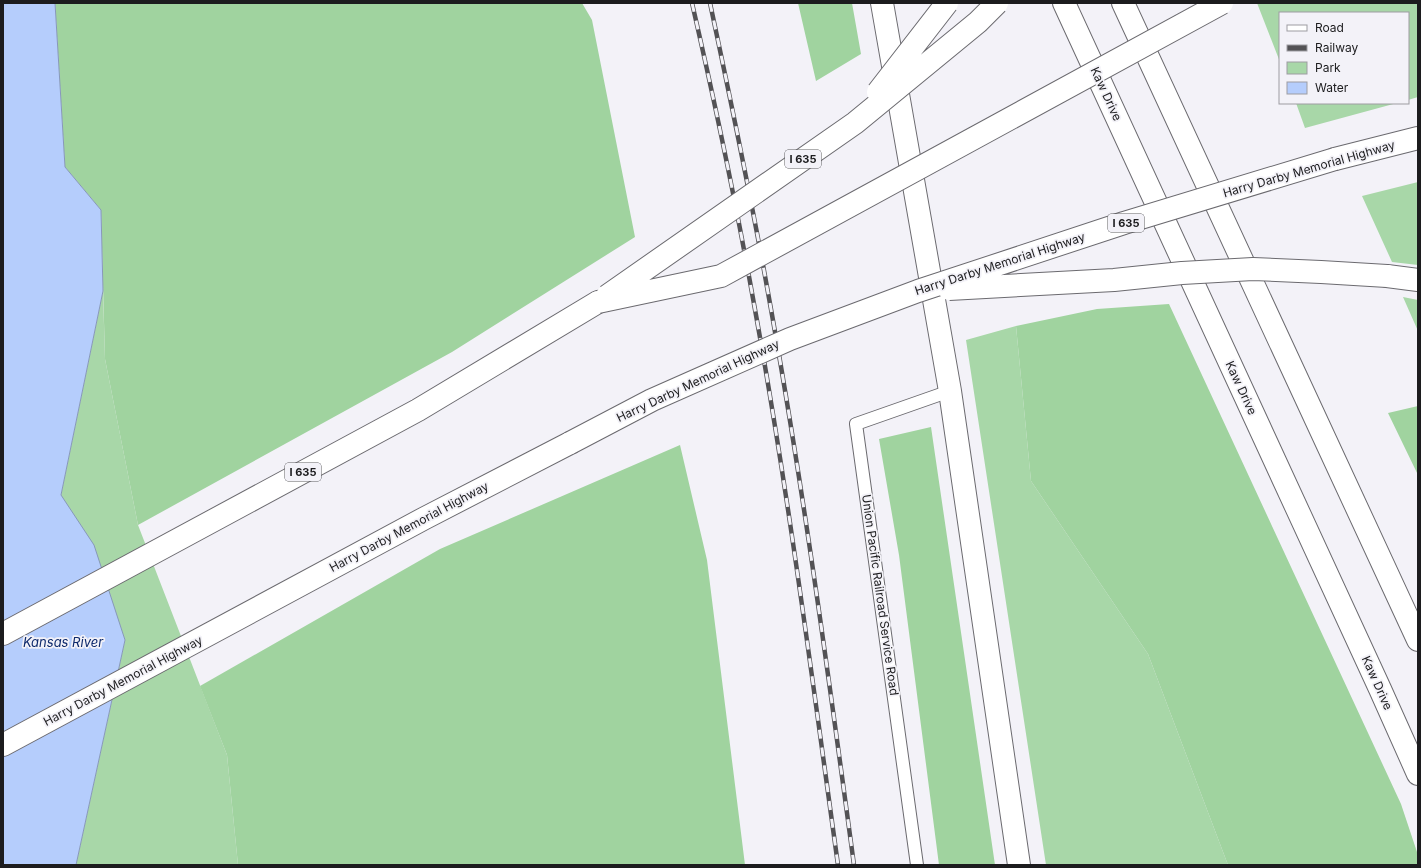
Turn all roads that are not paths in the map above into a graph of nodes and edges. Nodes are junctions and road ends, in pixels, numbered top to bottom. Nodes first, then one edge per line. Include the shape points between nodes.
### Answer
1 (882, 3) edge
2 (947, 3) edge
3 (997, 3) edge
4 (1064, 3) edge
5 (1123, 3) edge
6 (1222, 3) edge
7 (855, 123) junction
8 (1418, 138) edge
9 (1418, 280) edge
10 (918, 291) junction
11 (598, 302) junction
12 (950, 392) junction
13 (3, 634) edge
14 (1418, 640) edge
15 (3, 745) edge
16 (1418, 774) edge
17 (917, 865) edge
18 (1019, 865) edge

1 - 12 main road
2 - 7 main road, bridge
3 - 7 main road, I 635, bridge via 978,22
4 - 16 main road, Kaw Drive
5 - 14 main road
6 - 11 main road, bridge via 721,276
7 - 11 main road, I 635, bridge
8 - 10 main road, Harry Darby Memorial Highway / I 635, bridge via 1335,159
9 - 10 main road, bridge via 1387,276 1253,270
10 - 15 main road, Harry Darby Memorial Highway / I 635, bridge via 790,339 652,400 418,522
11 - 13 main road, I 635 via 418,410
12 - 17 lane, Union Pacific Railroad Service Road via 856,424
12 - 18 main road

